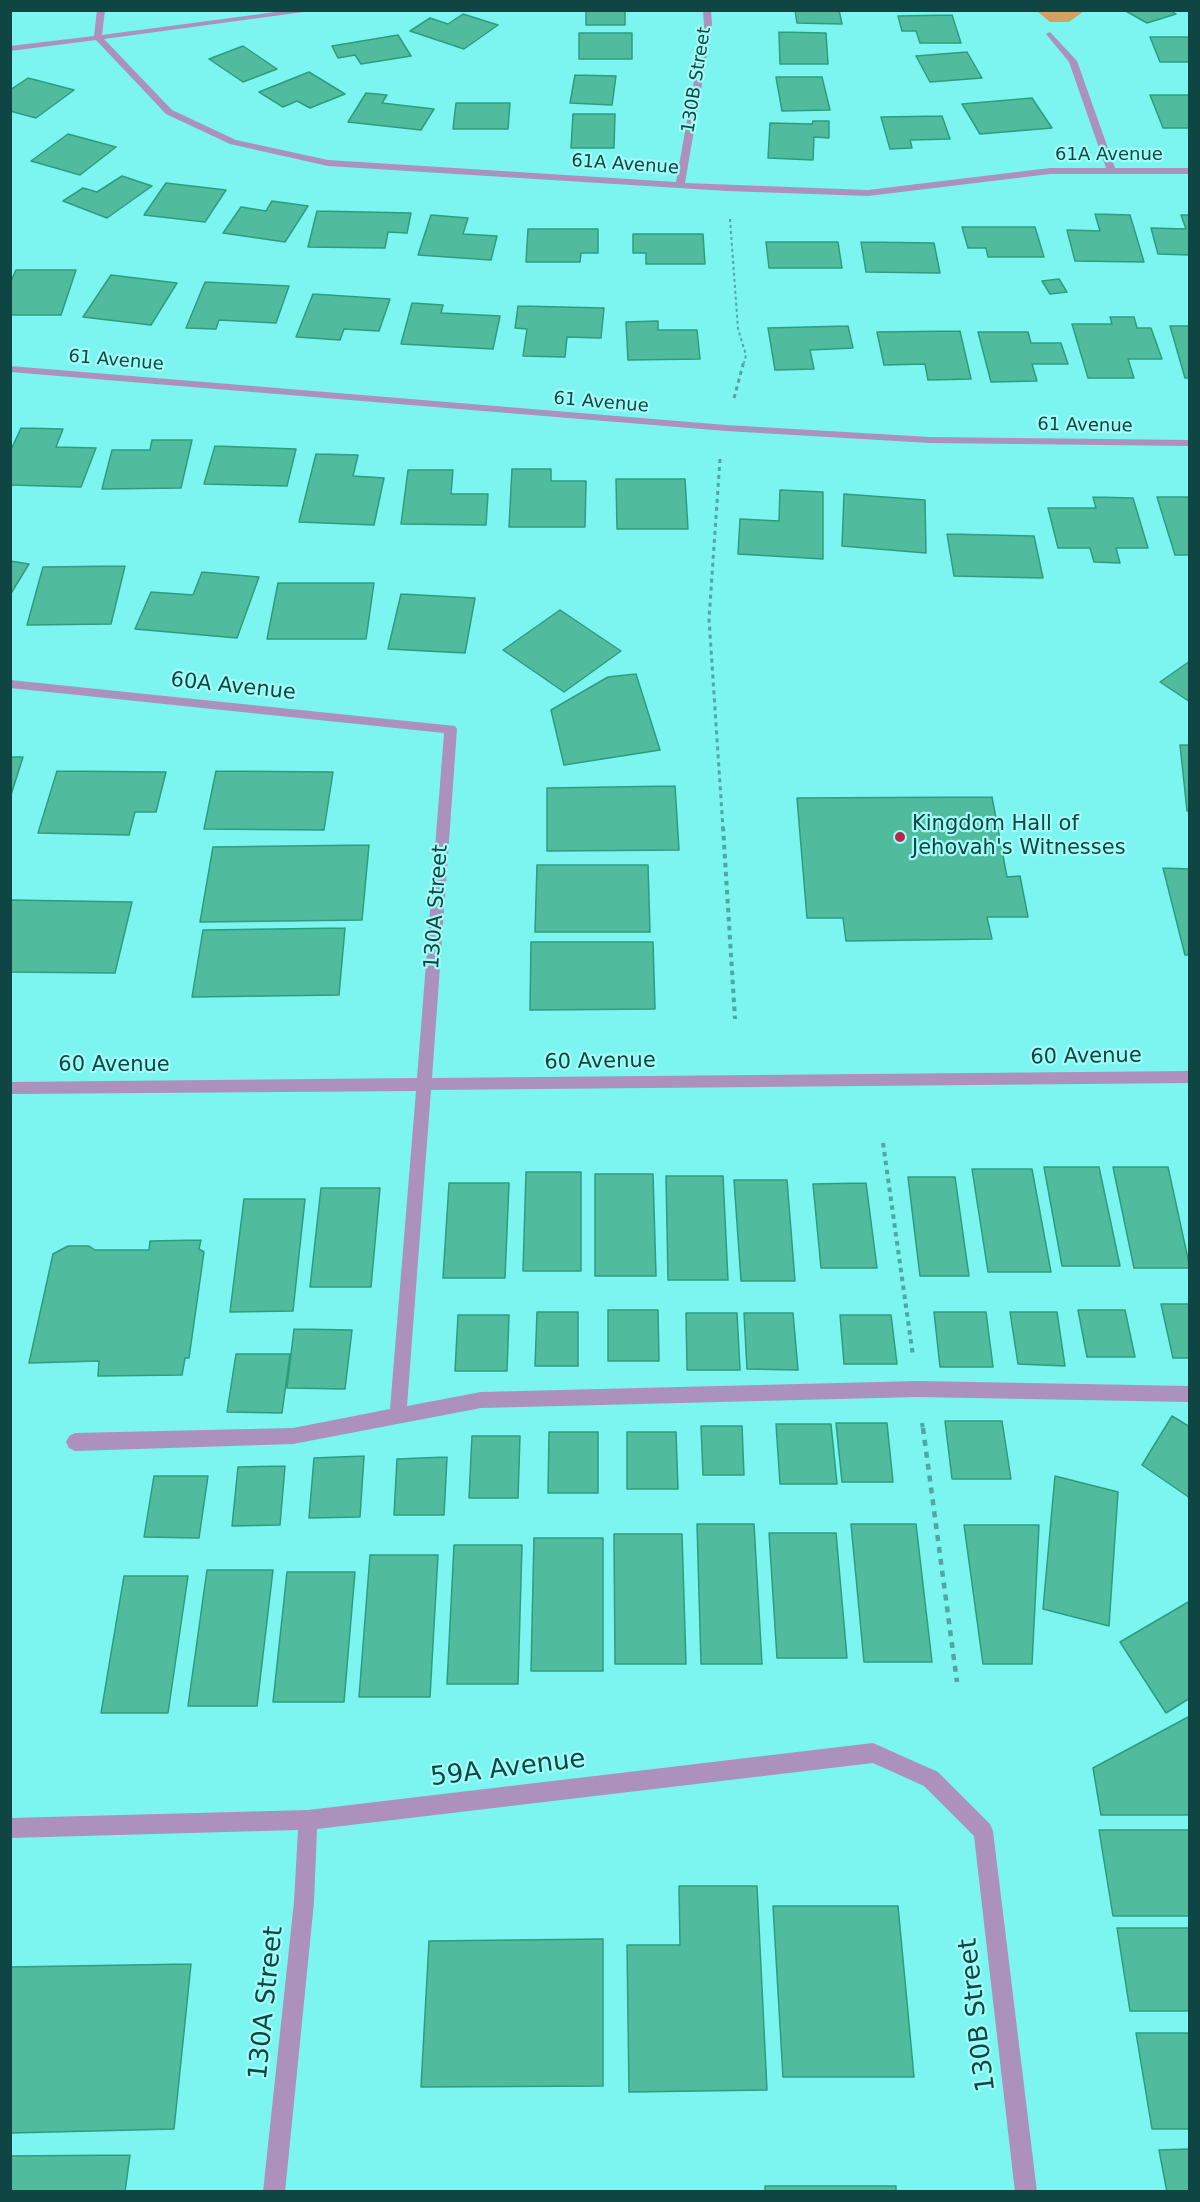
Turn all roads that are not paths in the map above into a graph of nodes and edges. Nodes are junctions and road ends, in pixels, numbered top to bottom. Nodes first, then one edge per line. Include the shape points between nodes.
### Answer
1 (101, 10) edge
2 (314, 10) edge
3 (706, 10) edge
4 (1050, 34) dead end
5 (98, 38) junction
6 (10, 49) edge
7 (1111, 171) junction
8 (1190, 171) edge
9 (680, 185) junction
10 (10, 369) edge
11 (1190, 443) edge
12 (10, 684) edge
13 (452, 729) joint
14 (1190, 1077) edge
15 (423, 1085) junction
16 (10, 1088) edge
17 (1190, 1394) edge
18 (398, 1416) junction
19 (75, 1442) dead end
20 (308, 1820) junction
21 (10, 1828) edge
22 (983, 1831) joint
23 (274, 2192) edge
24 (1026, 2192) edge

1 - 5 street
2 - 5 street
3 - 9 street, 130B Street via 708,25
4 - 7 street via 1073,61
5 - 6 street
5 - 9 street, 61A Avenue via 169,112 233,142 328,164
7 - 8 street, 61A Avenue
7 - 9 street, 61A Avenue via 1050,171 868,193
10 - 11 street, 61 Avenue via 726,428 930,440
12 - 13 street, 60A Avenue
13 - 15 street, 130A Street
14 - 15 street, 60 Avenue
15 - 16 street, 60 Avenue
15 - 18 street, 130A Street
17 - 18 street via 918,1389 481,1400
18 - 19 street via 292,1437
20 - 21 street, 59A Avenue
20 - 22 street, 59A Avenue via 873,1753 932,1779
20 - 23 street, 130A Street via 303,1915
22 - 24 street, 130B Street

